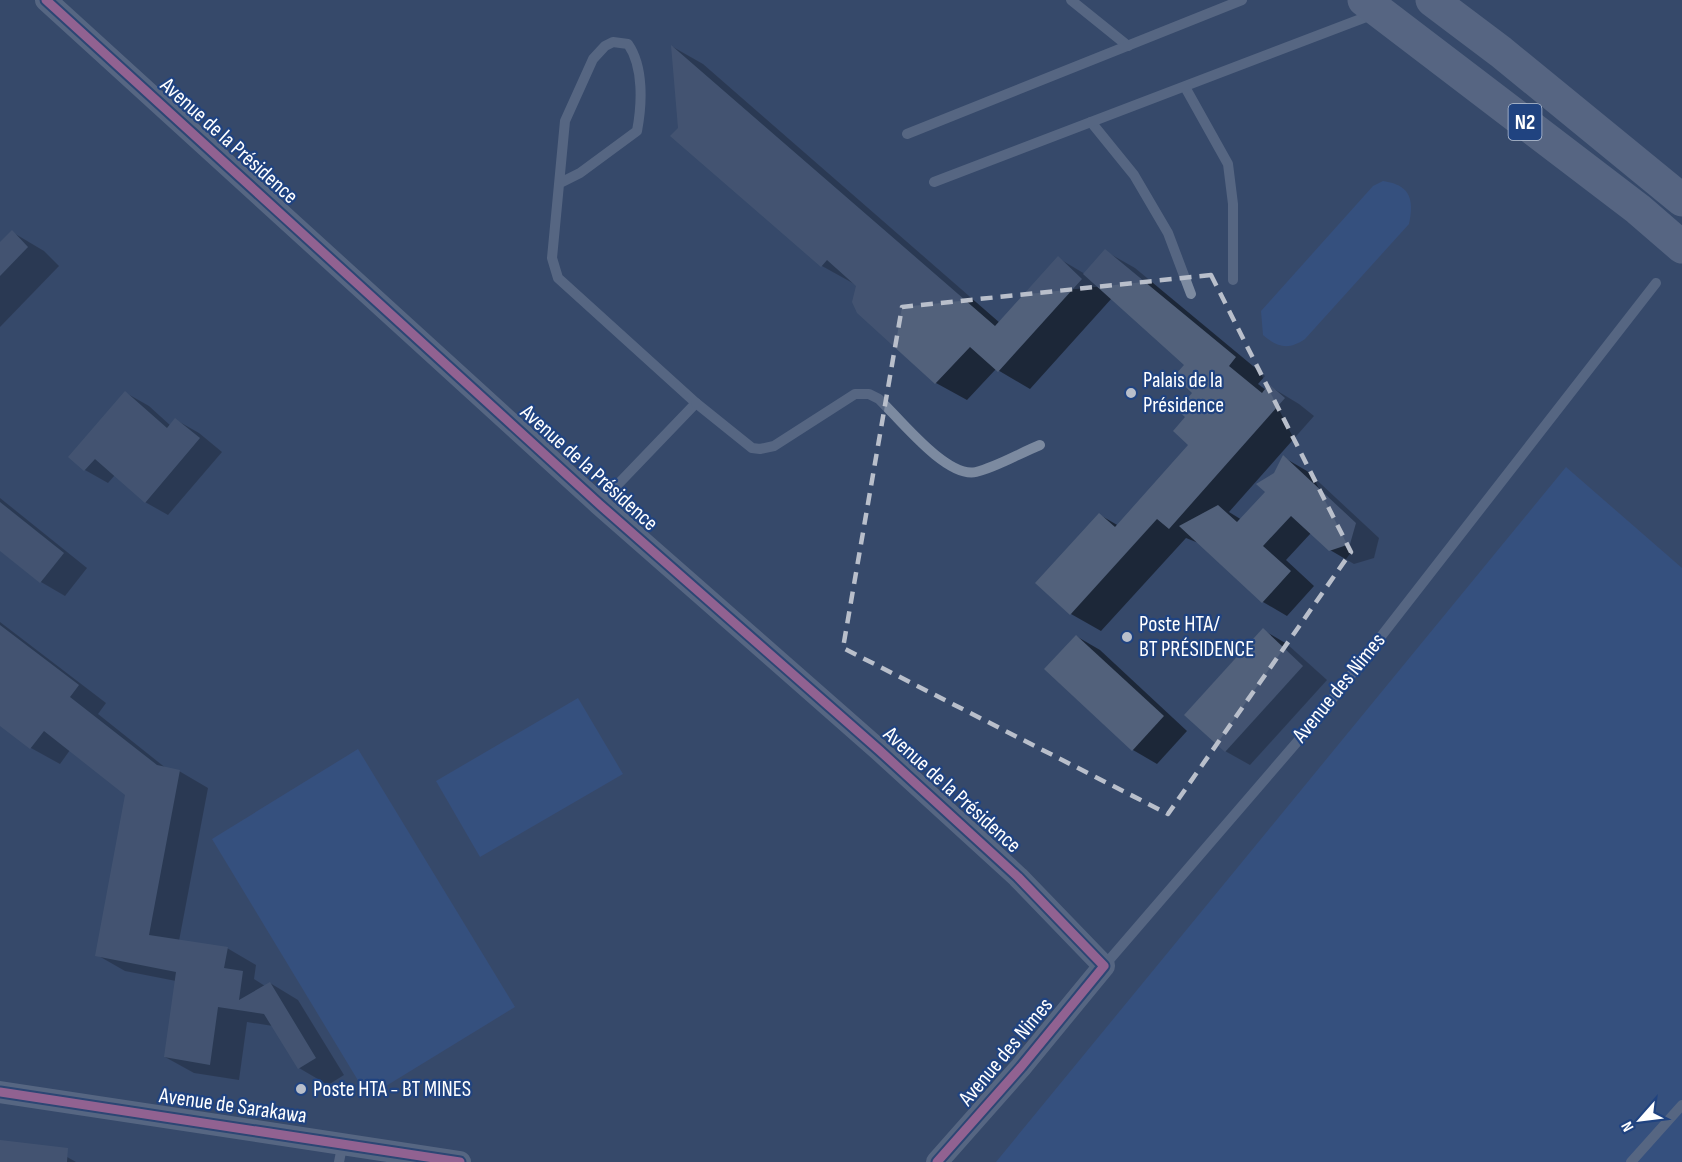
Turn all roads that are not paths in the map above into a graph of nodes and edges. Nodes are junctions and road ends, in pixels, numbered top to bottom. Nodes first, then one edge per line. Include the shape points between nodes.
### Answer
1 (45, 0) edge
2 (1071, 0) edge
3 (1242, 0) edge
4 (1432, 0) edge
5 (1372, 6) edge
6 (1128, 46) junction
7 (1185, 87) junction
8 (1091, 122) junction
9 (906, 134) dead end
10 (934, 182) dead end
11 (561, 183) junction
12 (1682, 200) edge
13 (1682, 246) edge
14 (1233, 280) dead end
15 (1656, 283) dead end
16 (1191, 294) dead end
17 (696, 402) junction
18 (1040, 445) dead end
19 (599, 504) junction
20 (1104, 966) junction
21 (0, 1092) edge
22 (1682, 1105) edge
23 (341, 1152) edge
24 (460, 1162) edge
25 (937, 1162) edge
26 (1631, 1162) edge

1 - 19 street, Avenue de la Présidence
2 - 6 lane
3 - 6 lane
4 - 12 highway, N2
5 - 7 lane
5 - 13 highway, N2
6 - 9 lane
7 - 8 lane
7 - 14 lane via 1228,164 1233,204
8 - 10 lane
8 - 16 lane via 1146,194 1168,233
11 - 11 lane via 637,131 641,110 636,56 628,44 613,42 593,59 565,121
11 - 17 lane via 552,258 558,278
15 - 20 lane, Avenue des Nimes via 1316,720
17 - 18 lane via 752,448 774,446 855,394 879,399 941,461 958,471 974,473
17 - 19 lane
19 - 20 street, Avenue de la Présidence via 1018,877
20 - 25 street, Avenue des Nimes via 1022,1067
21 - 23 street, Avenue de Sarakawa
22 - 26 lane
23 - 24 street, Avenue de Sarakawa

